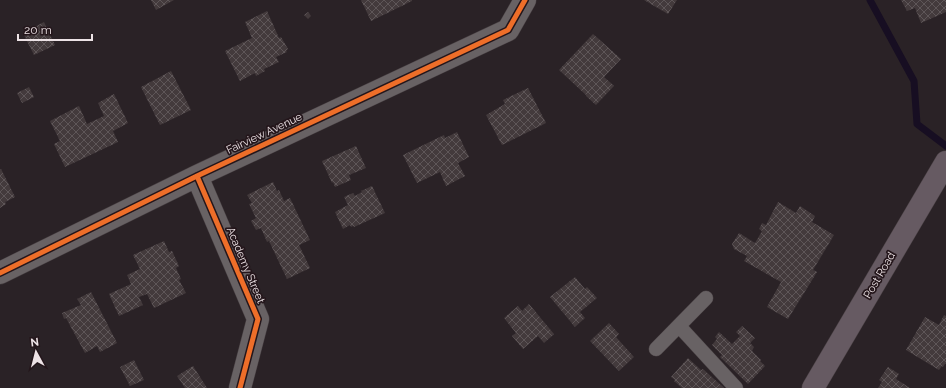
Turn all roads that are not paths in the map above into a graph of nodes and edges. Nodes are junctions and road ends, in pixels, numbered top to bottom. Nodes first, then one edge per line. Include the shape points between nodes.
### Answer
1 (525, 0) edge
2 (946, 162) edge
3 (196, 176) junction
4 (0, 273) edge
5 (706, 298) dead end
6 (679, 326) junction
7 (656, 349) dead end
8 (240, 388) edge
9 (736, 388) edge
10 (813, 388) edge

1 - 3 street, Fairview Avenue via 508,30
2 - 10 main road, Post Road
3 - 4 street, Fairview Avenue
3 - 8 street, Academy Street via 258,319
5 - 6 lane
6 - 7 lane
6 - 9 lane

